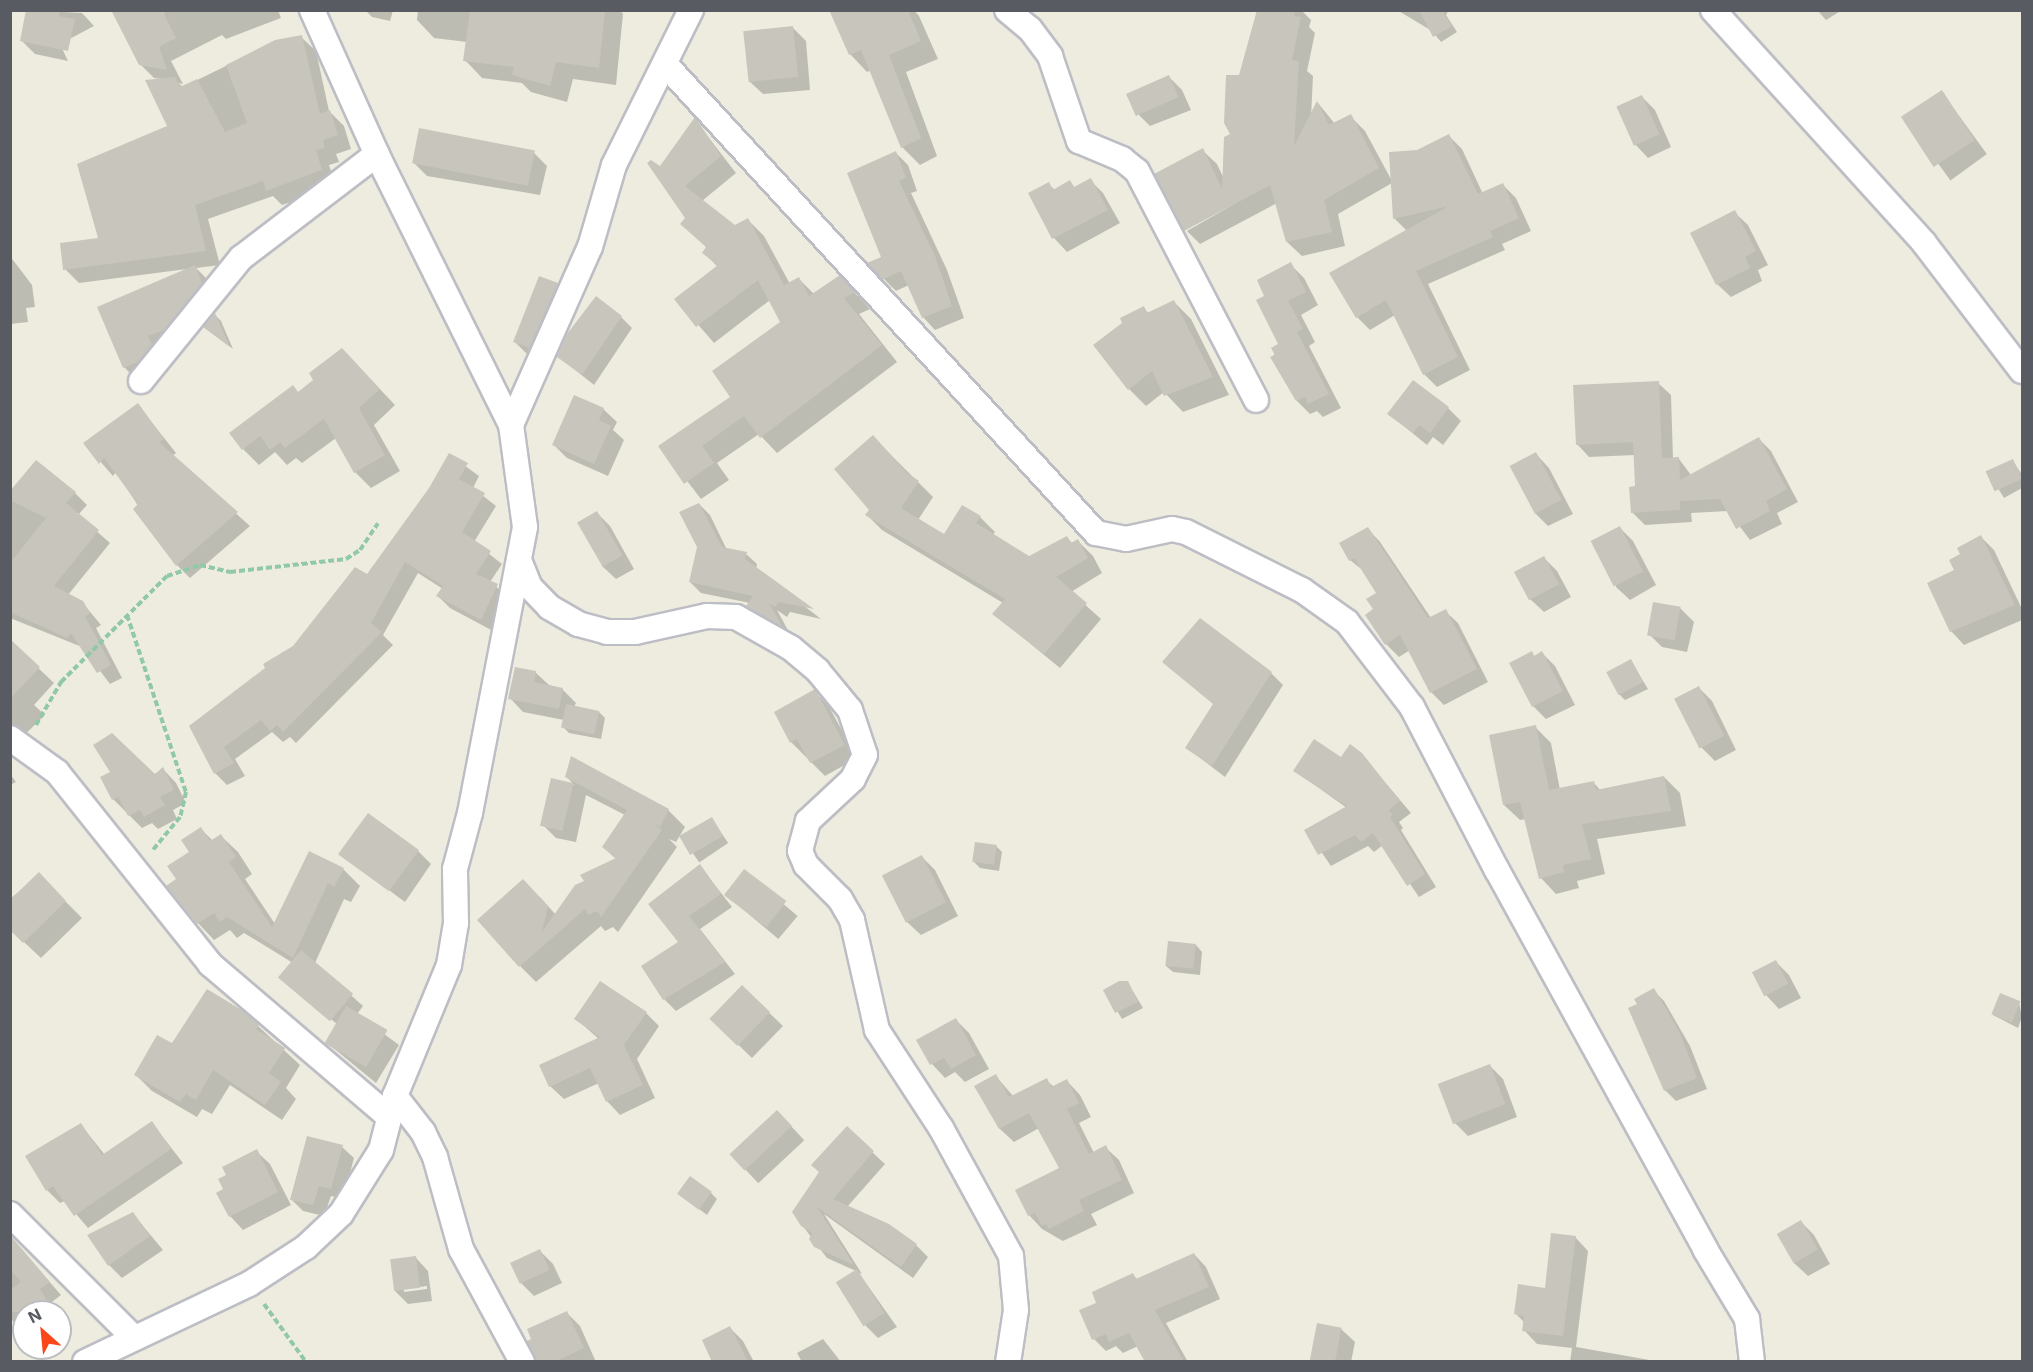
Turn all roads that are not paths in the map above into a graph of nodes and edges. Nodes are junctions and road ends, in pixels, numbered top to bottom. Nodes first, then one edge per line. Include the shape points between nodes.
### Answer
1 (312, 10) edge
2 (691, 10) edge
3 (1007, 10) edge
4 (1713, 10) edge
5 (665, 64) junction
6 (377, 154) junction
7 (2022, 371) edge
8 (141, 381) dead end
9 (1256, 400) dead end
10 (511, 425) junction
11 (519, 560) junction
12 (17, 742) edge
13 (392, 1106) junction
14 (10, 1214) edge
15 (133, 1336) junction
16 (85, 1362) edge
17 (522, 1362) edge
18 (1008, 1362) edge
19 (1752, 1362) edge

1 - 6 street
2 - 5 street
3 - 9 street via 1030,29 1050,56 1079,141 1122,159 1137,171
4 - 7 street via 1924,243
5 - 10 street via 614,165 590,247
5 - 19 street via 1096,533 1126,539 1172,529 1186,532 1302,590 1347,622 1413,707 1503,880 1705,1249 1747,1318
6 - 8 street via 241,258
6 - 10 street
10 - 11 street via 525,527
11 - 13 street via 456,869 456,923 449,965
11 - 18 street via 530,587 549,607 578,624 607,632 635,632 707,616 736,617 791,648 818,671 850,710 865,755 853,778 808,821 800,838 800,851 806,865 840,899 852,920 877,1030 941,1128 1011,1256 1016,1310
12 - 13 street via 57,772 210,964
13 - 15 street via 381,1150 341,1214 306,1247 249,1284
13 - 17 street via 428,1140 461,1249
14 - 15 street
15 - 16 street

